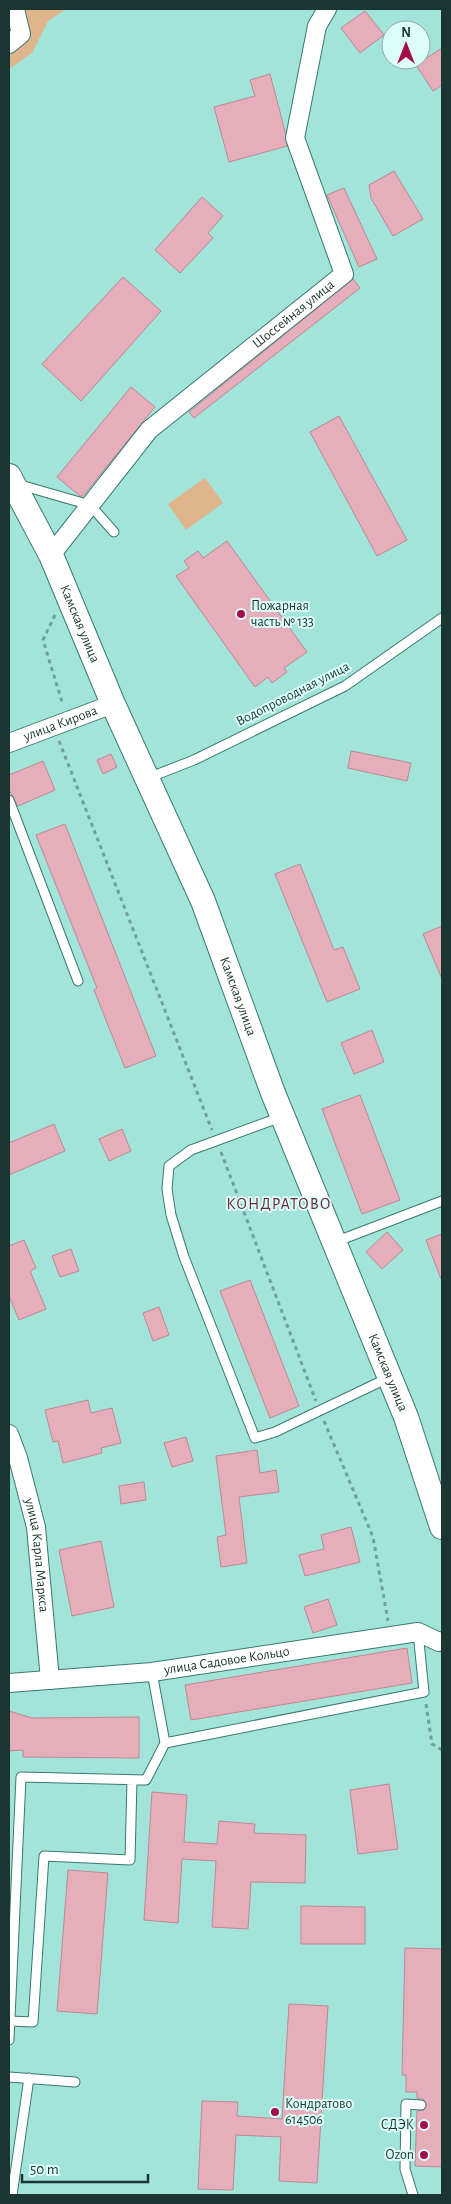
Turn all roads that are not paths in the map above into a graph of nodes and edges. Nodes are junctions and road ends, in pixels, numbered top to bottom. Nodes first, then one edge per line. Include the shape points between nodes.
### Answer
1 (15, 9) edge
2 (327, 9) edge
3 (9, 44) edge
4 (11, 480) edge
5 (90, 505) junction
6 (114, 532) dead end
7 (51, 555) junction
8 (442, 618) edge
9 (113, 704) junction
10 (9, 744) edge
11 (148, 778) junction
12 (9, 800) edge
13 (78, 981) dead end
14 (283, 1116) junction
15 (442, 1201) edge
16 (335, 1242) junction
17 (390, 1377) junction
18 (9, 1434) edge
19 (13, 1459) edge
20 (442, 1527) edge
21 (418, 1632) junction
22 (442, 1641) edge
23 (152, 1672) junction
24 (50, 1680) junction
25 (9, 1683) edge
26 (165, 1743) junction
27 (132, 1780) junction
28 (10, 2021) edge
29 (9, 2040) edge
30 (9, 2077) edge
31 (29, 2078) junction
32 (75, 2082) dead end
33 (421, 2105) dead end
34 (12, 2195) edge
35 (413, 2195) edge

1 - 3 street via 21,34
2 - 5 street, Шоссейная улица via 317,26 295,138 344,274 149,430
4 - 5 lane
4 - 7 street, Камская улица
5 - 6 lane
5 - 7 street, Шоссейная улица
7 - 9 street, Камская улица
8 - 11 lane, Водопроводная улица via 345,686 194,760
9 - 10 street, улица Кирова
9 - 11 street, Камская улица
11 - 14 street, Камская улица via 203,901
12 - 13 lane
14 - 16 street, Камская улица
14 - 17 lane via 191,1150 169,1166 168,1198 184,1256 255,1438 275,1432
15 - 16 lane
16 - 17 street, Камская улица
17 - 20 street, Камская улица
18 - 19 street, улица Карла Маркса
19 - 24 street, улица Карла Маркса via 36,1527
21 - 22 street
21 - 23 street, улица Садовое Кольцо
21 - 26 lane via 424,1692
23 - 24 street, улица Садовое Кольцо
23 - 26 lane
24 - 25 street, улица Садовое Кольцо
26 - 27 lane via 146,1780
27 - 28 lane via 21,1777
27 - 28 lane via 130,1860 44,1856 33,2022
28 - 29 lane
30 - 31 lane
31 - 32 lane
31 - 34 lane
33 - 35 lane via 406,2104 405,2169

